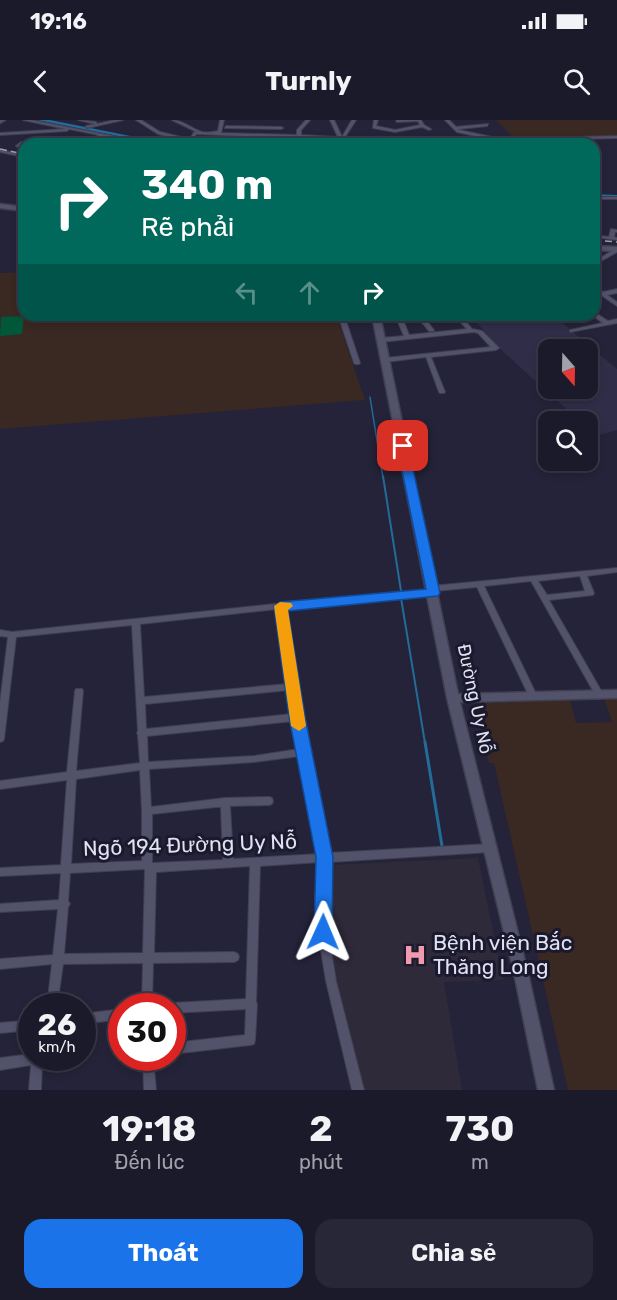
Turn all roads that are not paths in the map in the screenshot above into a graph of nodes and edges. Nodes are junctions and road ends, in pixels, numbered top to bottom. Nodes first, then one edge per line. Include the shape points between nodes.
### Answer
1 (25, 120) edge
2 (80, 120) edge
3 (121, 120) edge
4 (138, 120) edge
5 (174, 120) edge
6 (222, 120) edge
7 (228, 120) edge
8 (287, 120) edge
9 (308, 120) edge
10 (332, 120) edge
11 (354, 120) edge
12 (376, 120) edge
13 (447, 120) edge
14 (482, 120) edge
15 (397, 121) edge
16 (101, 124) junction
17 (487, 125) junction
18 (422, 126) junction
19 (87, 127) dead end
20 (225, 127) junction
21 (281, 128) junction
22 (454, 128) junction
23 (73, 129) junction
24 (188, 129) junction
25 (429, 129) dead end
26 (491, 129) dead end
27 (395, 131) junction
28 (0, 134) edge
29 (223, 134) junction
30 (102, 135) junction
31 (166, 135) junction
32 (237, 135) junction
33 (253, 136) joint
34 (263, 136) joint
35 (276, 136) junction
36 (617, 137) edge
37 (97, 138) edge
38 (120, 138) edge
39 (179, 138) edge
40 (192, 138) edge
41 (236, 138) edge
42 (301, 138) joint
43 (341, 138) edge
44 (343, 138) edge
45 (399, 138) edge
46 (481, 138) edge
47 (597, 138) edge
48 (0, 151) edge
49 (18, 155) edge
50 (600, 199) edge
51 (616, 202) edge
52 (0, 206) edge
53 (18, 208) edge
54 (617, 231) edge
55 (614, 238) edge
56 (600, 248) edge
57 (617, 249) edge
58 (600, 260) edge
59 (617, 291) edge
60 (600, 293) edge
61 (603, 295) junction
62 (600, 296) edge
63 (617, 304) edge
64 (600, 318) edge
65 (343, 321) edge
66 (377, 321) edge
67 (424, 321) edge
68 (462, 321) edge
69 (617, 321) edge
70 (401, 322) dead end
71 (607, 323) junction
72 (431, 330) dead end
73 (471, 331) junction
74 (573, 331) dead end
75 (407, 338) junction
76 (381, 340) junction
77 (428, 356) junction
78 (385, 360) junction
79 (357, 363) dead end
80 (442, 392) dead end
81 (617, 570) edge
82 (582, 573) junction
83 (533, 578) junction
84 (479, 584) junction
85 (433, 591) junction
86 (546, 597) junction
87 (280, 606) junction
88 (136, 623) junction
89 (0, 633) edge
90 (12, 634) junction
91 (4, 661) edge
92 (292, 687) junction
93 (79, 691) dead end
94 (599, 694) junction
95 (617, 694) edge
96 (2, 695) edge
97 (533, 696) junction
98 (453, 699) junction
99 (140, 701) junction
100 (297, 717) junction
101 (141, 733) junction
102 (0, 739) edge
103 (304, 752) junction
104 (143, 766) junction
105 (72, 777) junction
106 (0, 785) edge
107 (269, 801) dead end
108 (225, 802) junction
109 (147, 812) junction
110 (490, 848) junction
111 (325, 857) junction
112 (255, 861) junction
113 (228, 862) junction
114 (149, 866) junction
115 (67, 869) junction
116 (0, 872) edge
117 (65, 904) junction
118 (0, 908) edge
119 (234, 957) dead end
120 (59, 959) junction
121 (150, 959) junction
122 (0, 964) edge
123 (54, 993) edge
124 (148, 993) edge
125 (252, 1004) junction
126 (186, 1007) edge
127 (18, 1026) edge
128 (0, 1028) edge
129 (186, 1047) edge
130 (18, 1061) edge
131 (0, 1064) edge
132 (38, 1071) edge
133 (149, 1071) edge
134 (34, 1090) edge
135 (150, 1090) edge
136 (358, 1090) edge
137 (546, 1090) edge

1 - 23 street
2 - 16 street
3 - 16 street
4 - 31 street
5 - 24 street
6 - 24 street via 218,133
7 - 20 street
8 - 21 street
9 - 42 street via 299,130
10 - 43 street
11 - 44 street
12 - 27 street via 374,127
13 - 22 street
14 - 17 street
15 - 18 street via 419,120
16 - 19 street
17 - 22 street
17 - 26 street
18 - 25 street
18 - 27 street
20 - 21 street
20 - 29 street
21 - 35 street
22 - 46 street
23 - 28 street
23 - 30 street
24 - 31 street
27 - 45 street
29 - 32 street
29 - 40 street via 195,133
30 - 37 street
30 - 38 street
31 - 39 street
32 - 33 street
32 - 41 street
33 - 34 street
34 - 35 street
35 - 42 street
36 - 47 street
48 - 49 street
50 - 51 street
52 - 53 street
54 - 55 street via 614,230
56 - 57 street
57 - 58 street
59 - 61 street
60 - 61 street
61 - 62 street
61 - 63 street
64 - 71 street
65 - 79 street
66 - 76 street, Đường Uy Nỗ
67 - 72 street
68 - 73 street
69 - 71 street
70 - 75 street
71 - 74 street
73 - 75 street
73 - 77 street via 480,332 496,348
75 - 76 street
76 - 78 street, Đường Uy Nỗ
77 - 78 street
77 - 80 street
78 - 85 street, Đường Uy Nỗ
81 - 82 street
82 - 83 street
82 - 86 street via 590,592
83 - 84 street
83 - 86 street
84 - 85 street
84 - 97 street
85 - 87 street
85 - 98 street, Đường Uy Nỗ
86 - 94 street
87 - 88 street
87 - 92 street
88 - 90 street
88 - 99 street
89 - 90 street
90 - 91 street
91 - 96 street
92 - 99 street
92 - 100 street
93 - 105 street
94 - 95 street
94 - 97 street
96 - 102 street
97 - 98 street
98 - 110 street, Đường Uy Nỗ
99 - 101 street
100 - 101 street
100 - 103 street
101 - 104 street
103 - 104 street
103 - 111 street
104 - 105 street
104 - 109 street
105 - 106 street
105 - 115 street
107 - 108 street
108 - 109 street
108 - 113 street
109 - 114 street
110 - 111 street, Ngõ 194 Đường Uy Nỗ
110 - 137 street, Đường Uy Nỗ
111 - 112 street, Ngõ 194 Đường Uy Nỗ
111 - 136 street via 323,932
112 - 113 street, Ngõ 194 Đường Uy Nỗ
112 - 125 street
113 - 114 street, Ngõ 194 Đường Uy Nỗ
114 - 115 street, Ngõ 194 Đường Uy Nỗ
114 - 121 street
115 - 116 street, Ngõ 194 Đường Uy Nỗ
115 - 117 street
117 - 118 street
117 - 120 street
119 - 121 street
120 - 121 street
120 - 122 street
120 - 123 street
121 - 124 street
125 - 126 street
125 - 129 street via 250,1040
127 - 128 street
130 - 131 street
132 - 134 street
133 - 135 street

